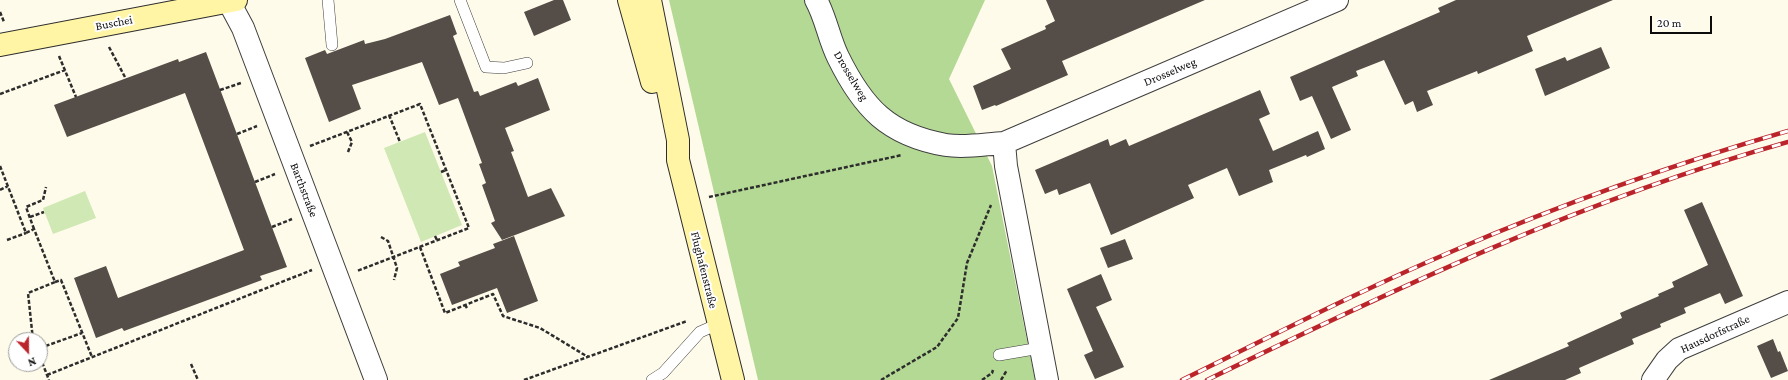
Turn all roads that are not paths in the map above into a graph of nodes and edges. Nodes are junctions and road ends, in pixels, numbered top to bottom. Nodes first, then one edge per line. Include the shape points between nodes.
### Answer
1 (231, 0) edge
2 (328, 0) edge
3 (460, 0) edge
4 (629, 0) edge
5 (650, 0) edge
6 (816, 0) edge
7 (1337, 0) edge
8 (0, 45) edge
9 (332, 45) dead end
10 (527, 63) dead end
11 (1004, 143) junction
12 (678, 160) junction
13 (1788, 302) edge
14 (718, 324) junction
15 (1040, 348) junction
16 (999, 355) dead end
17 (376, 380) edge
18 (652, 380) edge
19 (733, 380) edge
20 (1046, 380) edge
21 (1653, 380) edge

1 - 8 main road, Buschei
1 - 17 street, Barthstraße
2 - 9 lane
3 - 10 lane via 486,67 504,68
4 - 12 main road, Flughafenstraße via 640,32 667,143
5 - 12 main road, Flughafenstraße via 678,140
6 - 11 street, Drosselweg via 838,56 860,95 878,117 910,136 947,145
7 - 11 street, Drosselweg
11 - 15 street via 1006,166
12 - 14 main road, Flughafenstraße
13 - 21 street, Hausdorfstraße via 1680,349 1666,360
14 - 18 lane via 700,332 663,373
14 - 19 main road, Flughafenstraße
15 - 16 lane
15 - 20 street

